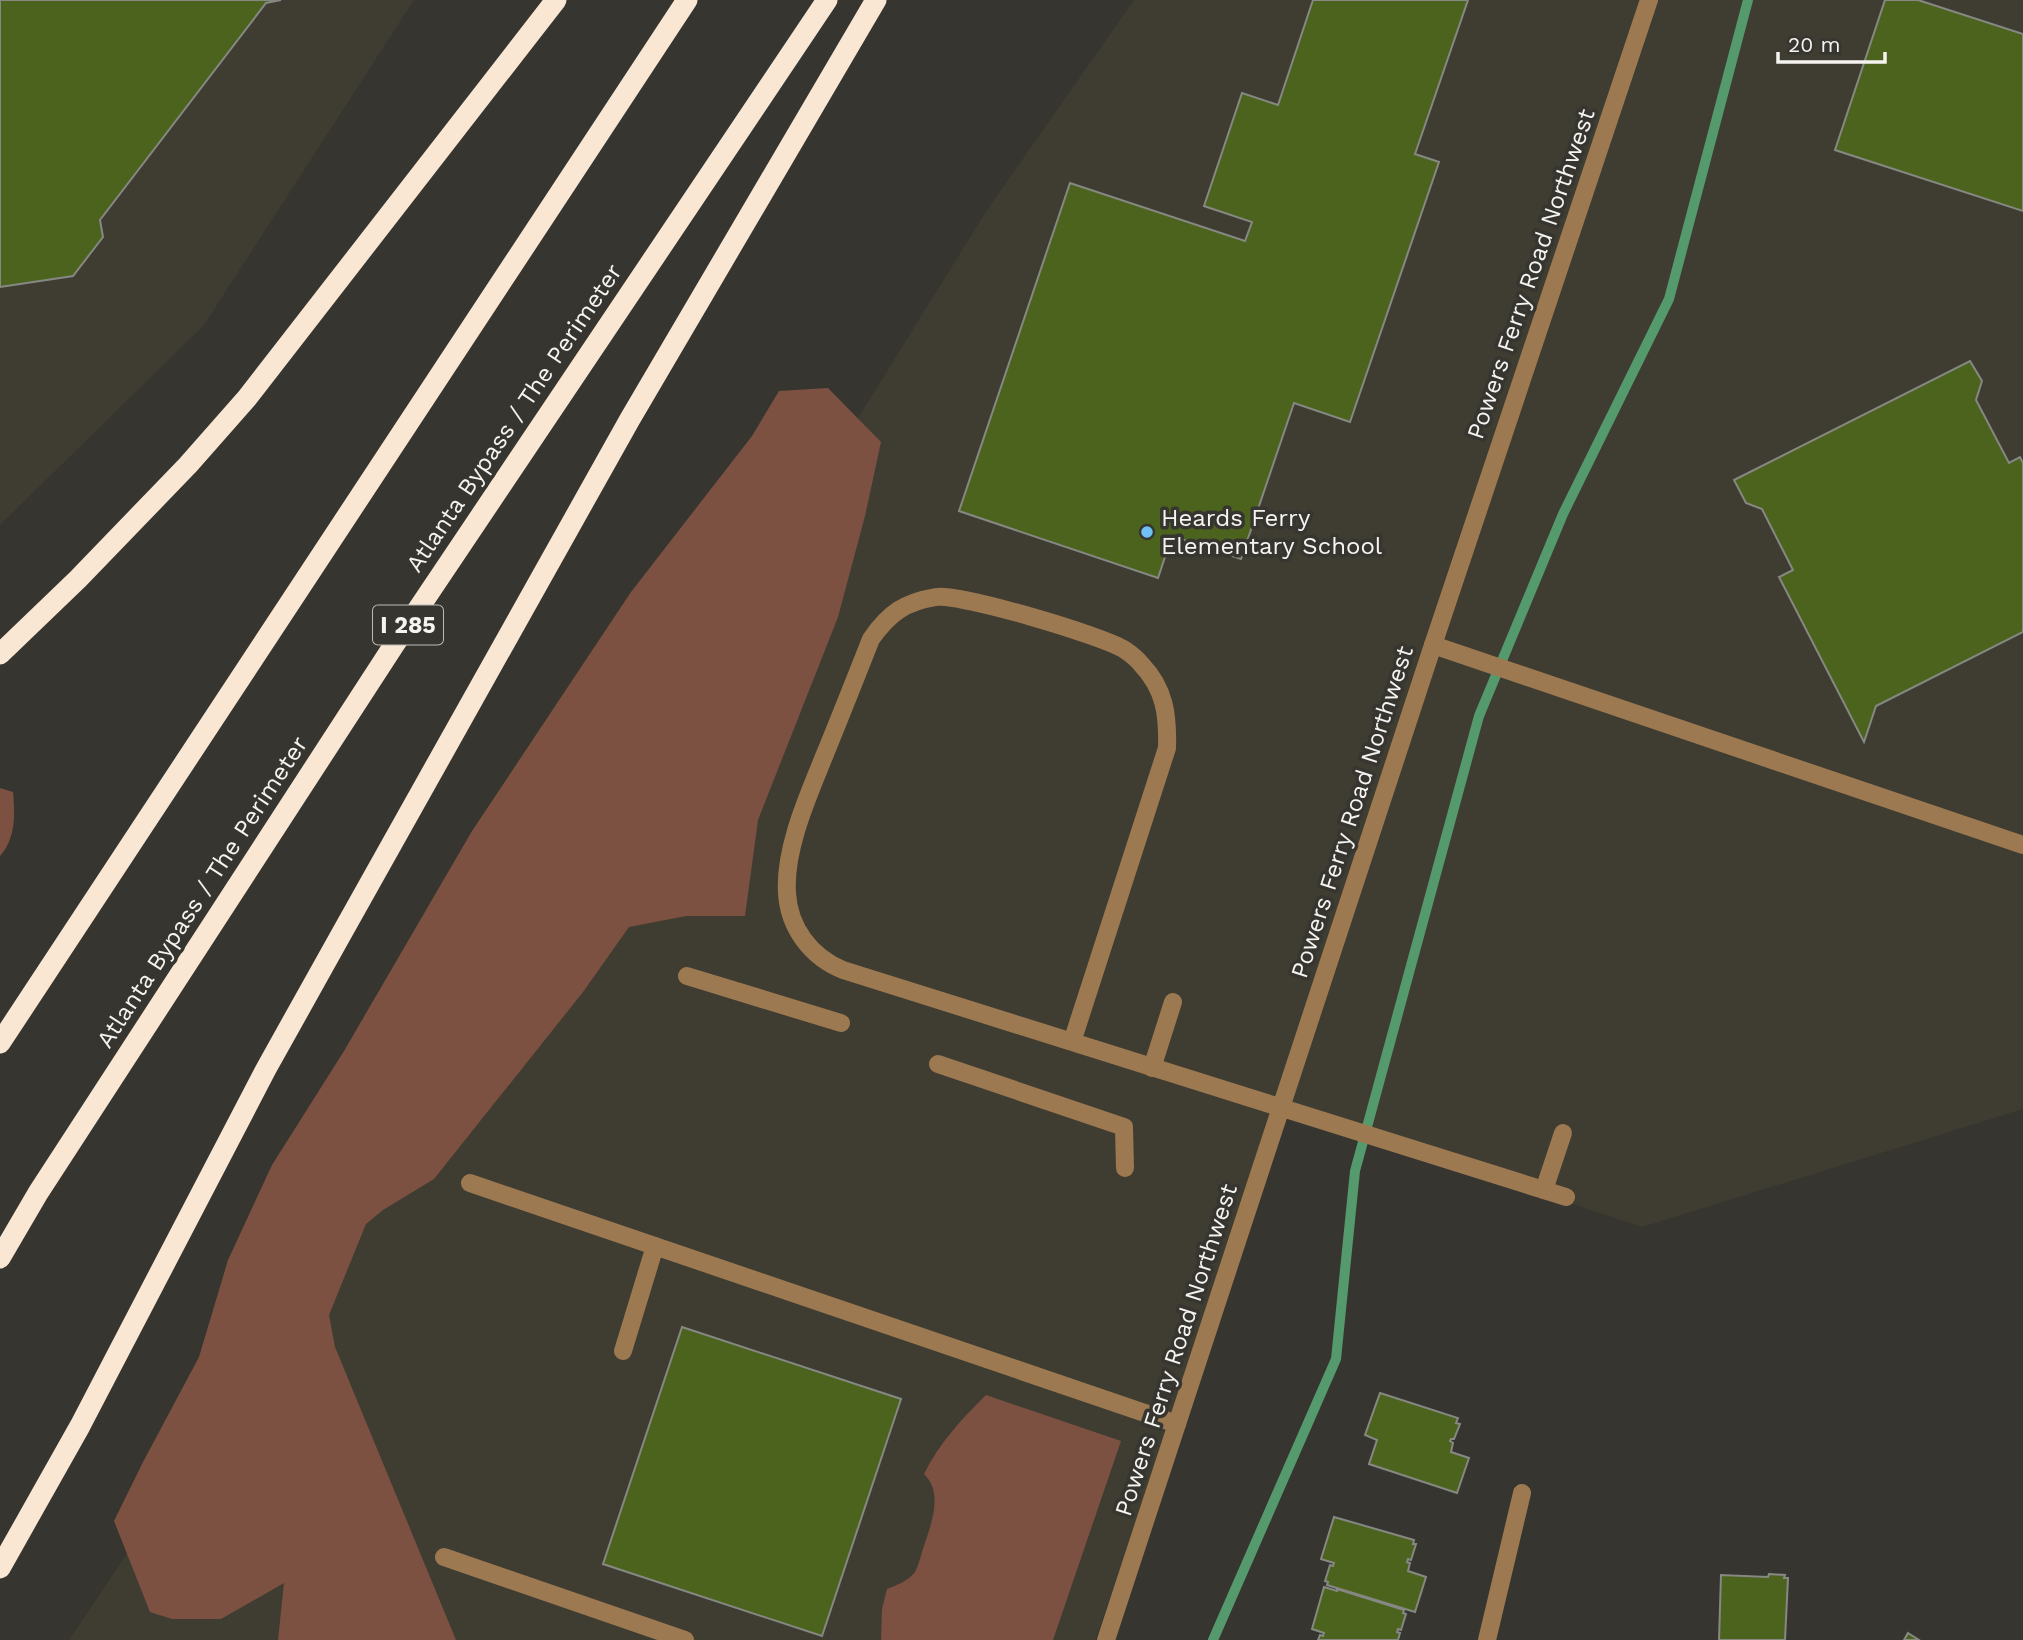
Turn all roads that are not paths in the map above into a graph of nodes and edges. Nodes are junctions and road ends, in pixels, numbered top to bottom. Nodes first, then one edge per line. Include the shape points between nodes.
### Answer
1 (556, 0) edge
2 (687, 0) edge
3 (827, 0) edge
4 (876, 0) edge
5 (1649, 0) edge
6 (1433, 645) junction
7 (0, 654) edge
8 (2023, 845) edge
9 (687, 976) dead end
10 (1173, 1002) dead end
11 (841, 1023) dead end
12 (1072, 1042) junction
13 (0, 1043) edge
14 (938, 1064) dead end
15 (1152, 1068) junction
16 (1281, 1108) junction
17 (1563, 1133) dead end
18 (1125, 1168) dead end
19 (470, 1183) dead end
20 (1544, 1190) junction
21 (1566, 1197) dead end
22 (656, 1246) junction
23 (0, 1258) edge
24 (623, 1351) dead end
25 (1177, 1423) junction
26 (1522, 1493) dead end
27 (444, 1557) dead end
28 (0, 1568) edge
29 (685, 1640) edge
30 (1106, 1640) edge
31 (1487, 1640) edge

1 - 7 highway via 247,398 78,579
2 - 13 highway
3 - 23 highway, Atlanta Bypass / The Perimeter / I 285 via 394,645
4 - 28 highway via 630,419 358,904
5 - 6 street, Powers Ferry Road Northwest
6 - 8 street
6 - 16 street, Powers Ferry Road Northwest
9 - 11 street
10 - 15 street
12 - 12 street via 1167,748 1164,697 1124,649 1078,632 976,601 939,596 909,604 885,619 872,639 809,794 789,858 786,893 795,927 811,951 829,964
12 - 15 street
14 - 18 street via 1124,1127
15 - 16 street
16 - 20 street
16 - 25 street, Powers Ferry Road Northwest
17 - 20 street
19 - 22 street
20 - 21 street
22 - 24 street
22 - 25 street
25 - 30 street, Powers Ferry Road Northwest
26 - 31 street
27 - 29 street

